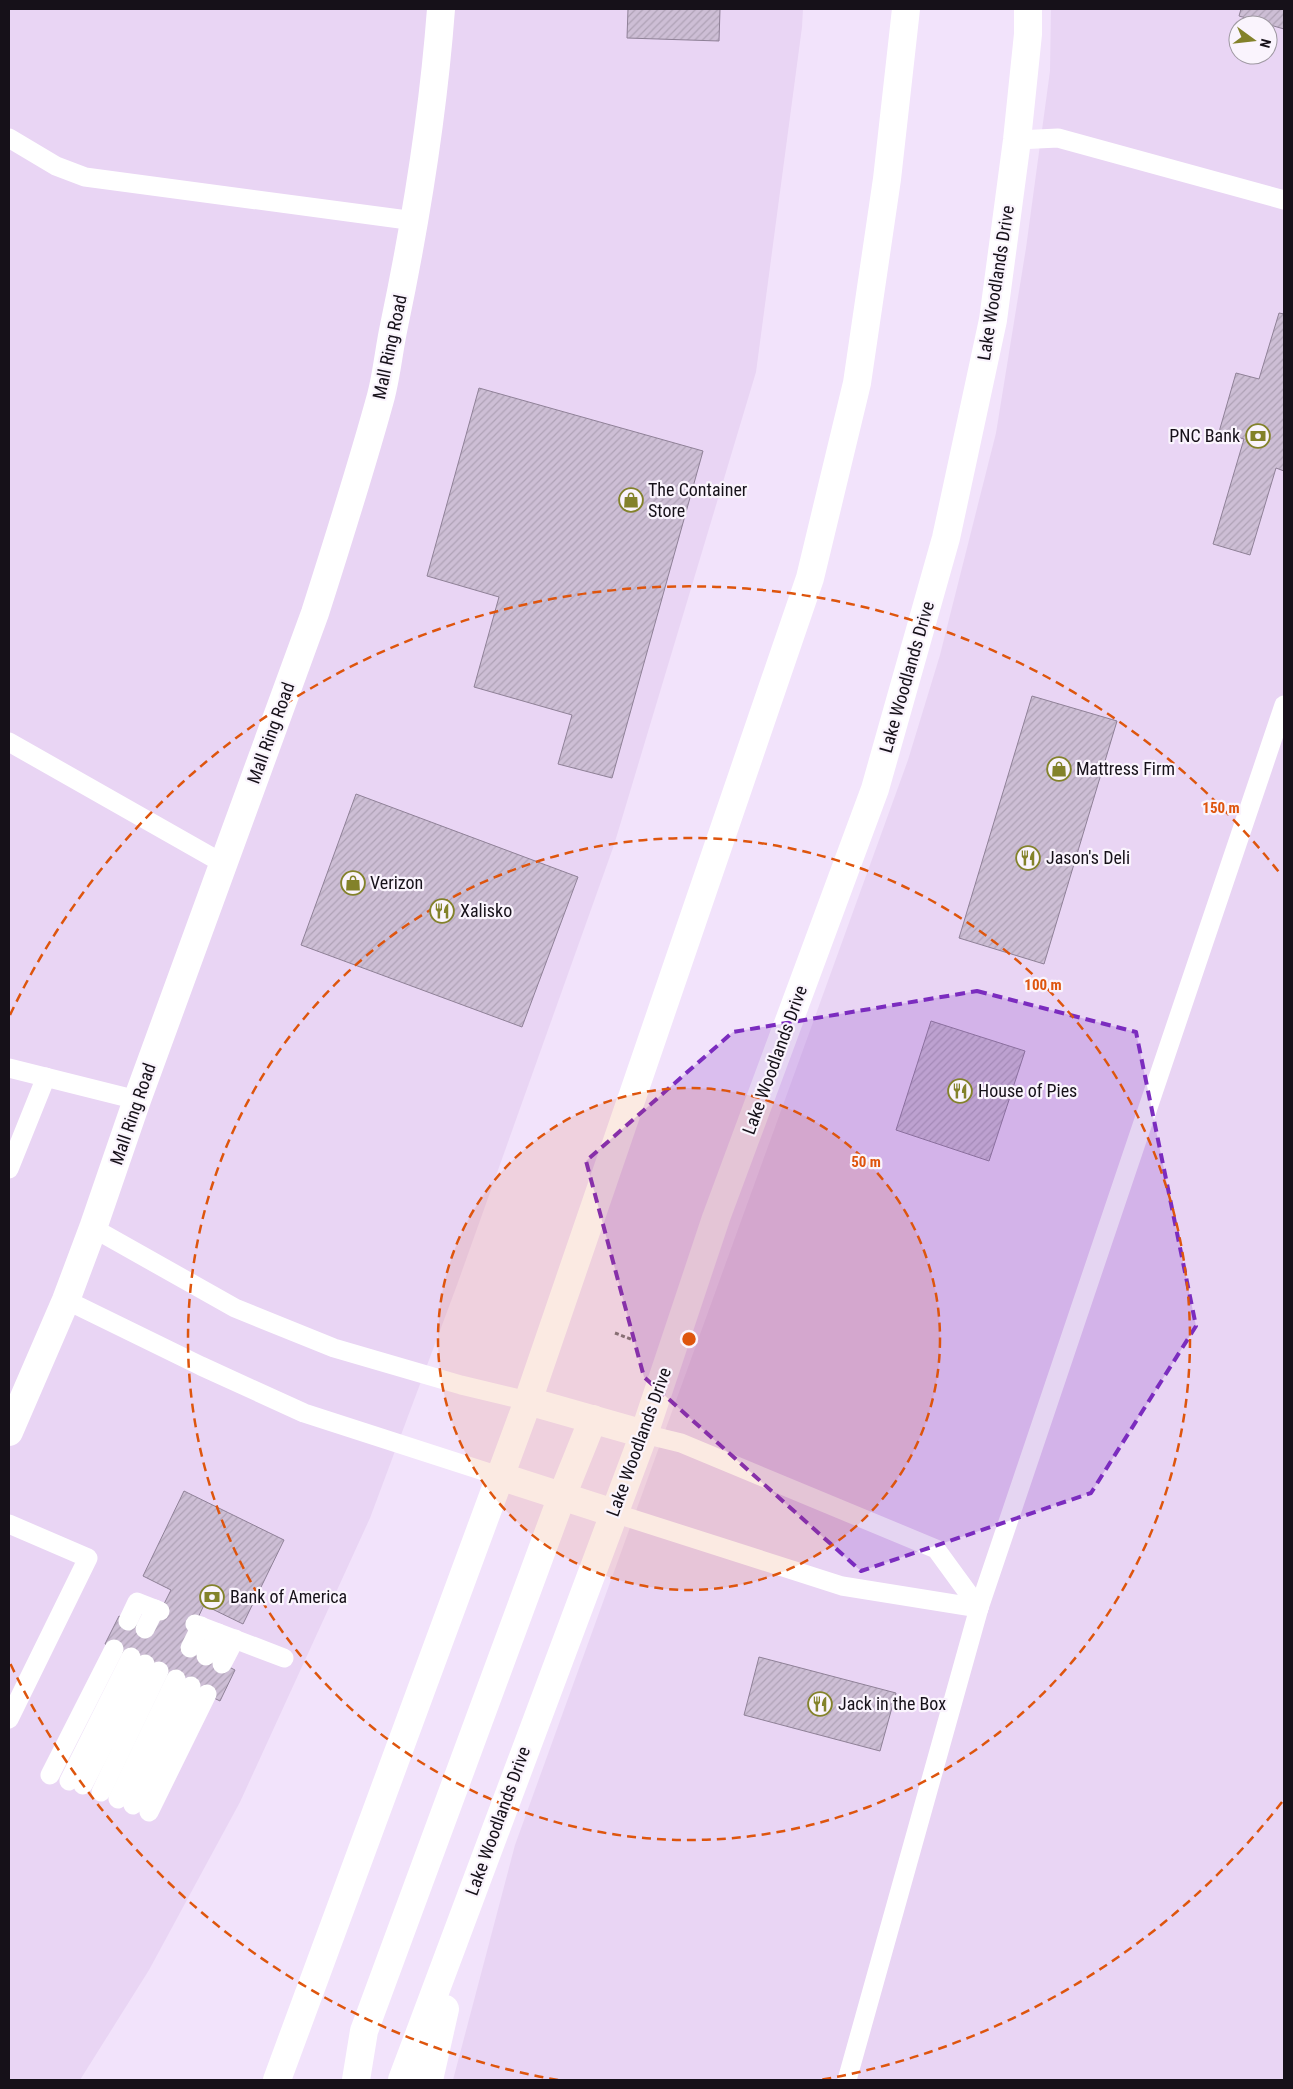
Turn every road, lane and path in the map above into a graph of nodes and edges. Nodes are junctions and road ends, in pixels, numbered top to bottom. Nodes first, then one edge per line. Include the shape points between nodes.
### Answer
1 (441, 9) edge
2 (906, 9) edge
3 (1028, 9) edge
4 (9, 138) edge
5 (1017, 140) junction
6 (1284, 200) edge
7 (415, 221) junction
8 (1284, 705) edge
9 (9, 742) edge
10 (224, 864) junction
11 (9, 1068) edge
12 (46, 1077) junction
13 (137, 1100) junction
14 (9, 1169) edge
15 (93, 1228) junction
16 (66, 1300) junction
17 (615, 1333) dead end
18 (633, 1340) dead end
19 (528, 1401) junction
20 (593, 1419) junction
21 (9, 1432) edge
22 (644, 1434) junction
23 (499, 1476) junction
24 (562, 1496) junction
25 (614, 1513) junction
26 (9, 1524) edge
27 (979, 1608) junction
28 (158, 1610) dead end
29 (136, 1625) dead end
30 (212, 1631) junction
31 (284, 1658) dead end
32 (160, 1671) junction
33 (9, 1718) edge
34 (50, 1775) dead end
35 (76, 1783) dead end
36 (494, 1831) junction
37 (287, 2050) junction
38 (261, 2080) edge
39 (277, 2080) edge
40 (356, 2080) edge
41 (402, 2080) edge
42 (429, 2080) edge
43 (847, 2080) edge

1 - 7 main road, Mall Ring Road via 436,77
2 - 19 main road via 887,179 856,383 810,578
3 - 5 main road, Lake Woodlands Drive
4 - 7 lane via 56,166 85,177
5 - 6 lane via 1058,138
5 - 22 main road, Lake Woodlands Drive via 993,320 952,510 876,789 716,1218
7 - 10 main road, Mall Ring Road via 381,395 341,532
8 - 27 lane
9 - 10 lane
10 - 13 main road, Mall Ring Road
11 - 12 lane
12 - 13 lane
12 - 14 lane
13 - 15 main road, Mall Ring Road
15 - 16 main road, Mall Ring Road
15 - 19 lane via 235,1308 334,1348
16 - 21 main road, Mall Ring Road
16 - 23 lane via 304,1414
17 - 18 path
19 - 20 main road
19 - 23 main road
20 - 22 main road
20 - 24 main road
22 - 25 main road, Lake Woodlands Drive
22 - 27 lane via 681,1444 936,1549
23 - 24 main road
23 - 37 main road
24 - 25 main road
24 - 40 main road via 364,2031
25 - 27 lane via 842,1586
25 - 36 main road, Lake Woodlands Drive
26 - 33 lane via 88,1558
27 - 43 lane
28 - 29 lane via 137,1602
30 - 30 lane via 206,1656
30 - 31 lane
32 - 32 lane via 125,1802
32 - 34 lane
32 - 35 lane
36 - 41 main road, Lake Woodlands Drive
36 - 42 main road via 438,2035
37 - 38 main road
37 - 39 main road

